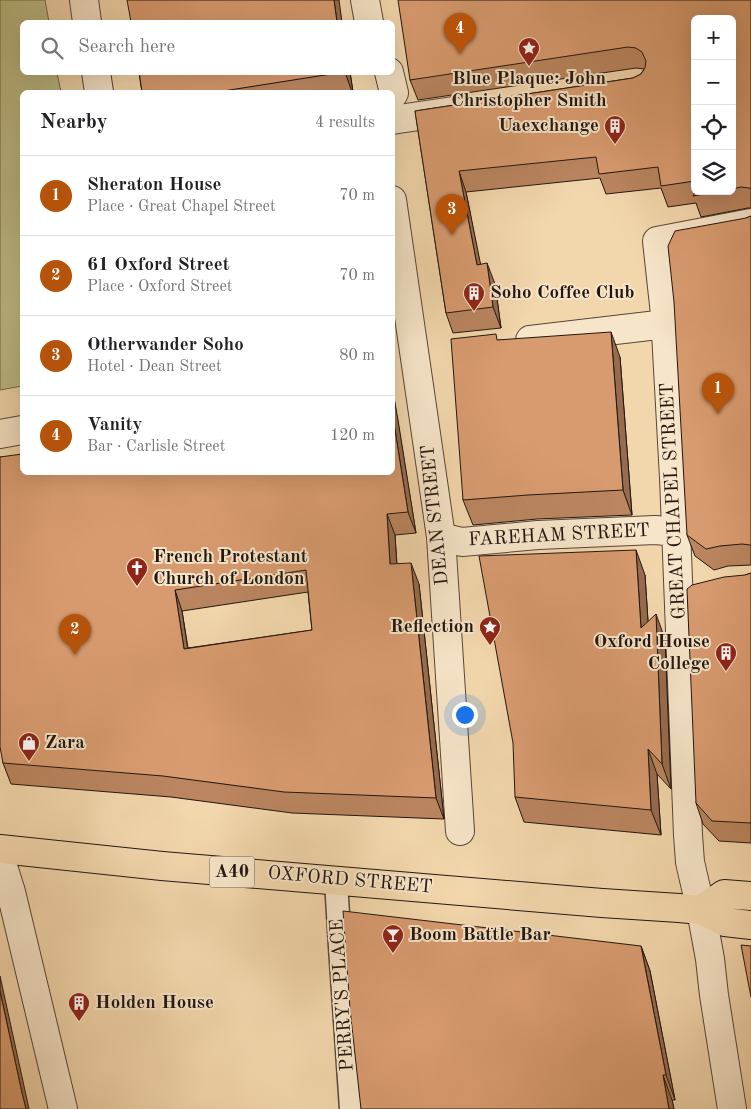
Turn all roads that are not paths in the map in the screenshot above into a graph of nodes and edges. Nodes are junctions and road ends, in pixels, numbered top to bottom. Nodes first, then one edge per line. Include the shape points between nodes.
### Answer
1 (84, 0) edge
2 (366, 0) edge
3 (87, 20) edge
4 (369, 20) edge
5 (96, 75) edge
6 (391, 75) edge
7 (99, 90) edge
8 (393, 90) edge
9 (480, 107) edge
10 (395, 120) edge
11 (395, 221) edge
12 (751, 223) edge
13 (666, 324) junction
14 (510, 342) edge
15 (20, 430) edge
16 (0, 434) edge
17 (677, 532) junction
18 (441, 537) junction
19 (460, 831) dead end
20 (0, 849) edge
21 (0, 857) edge
22 (336, 880) junction
23 (751, 896) edge
24 (701, 910) junction
25 (751, 925) edge
26 (63, 1109) edge
27 (351, 1109) edge
28 (732, 1109) edge

1 - 3 street
2 - 4 street
5 - 7 street
6 - 8 street
9 - 10 street
11 - 18 street, DEAN STREET
12 - 13 street, GREAT CHAPEL STREET via 657,241
13 - 14 street
13 - 17 street, GREAT CHAPEL STREET
15 - 16 street
17 - 18 street, FAREHAM STREET via 538,535 462,542
17 - 24 street, GREAT CHAPEL STREET via 691,590 688,835 690,862
18 - 19 street, DEAN STREET
20 - 22 main road, OXFORD STREET / A40
21 - 26 street via 12,892
22 - 24 main road, OXFORD STREET / A40
22 - 27 lane, PERRY'S PLACE
23 - 24 main road via 724,894
24 - 25 main road, OXFORD STREET / A40 via 725,922
24 - 28 street, GREAT CHAPEL STREET

